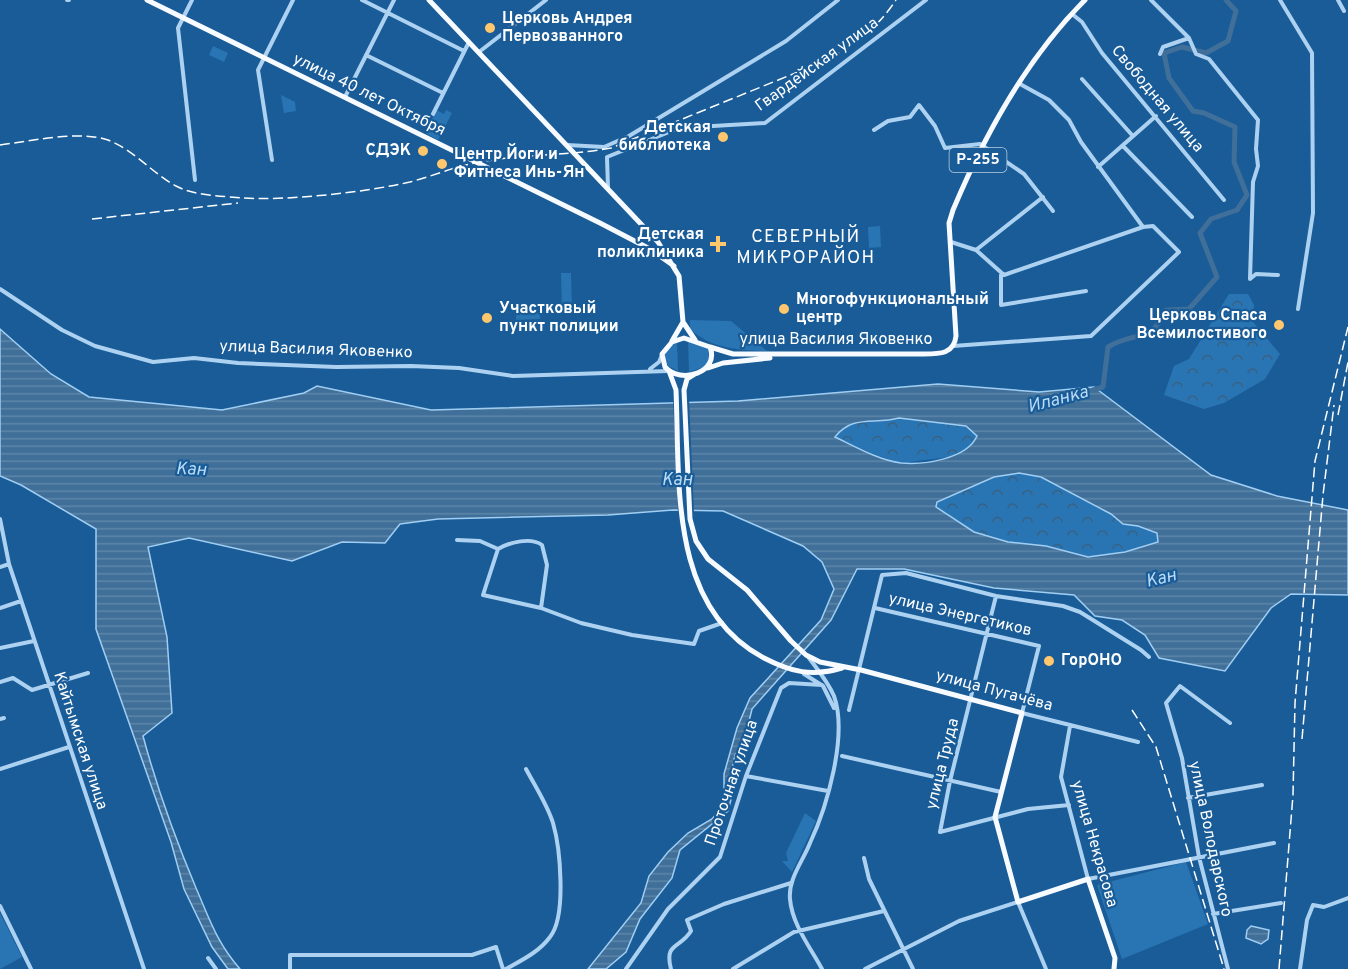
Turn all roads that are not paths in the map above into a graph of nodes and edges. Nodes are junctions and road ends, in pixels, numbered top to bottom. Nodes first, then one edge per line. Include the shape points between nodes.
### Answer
1 (147, 0) edge
2 (192, 0) edge
3 (293, 0) edge
4 (362, 0) edge
5 (394, 0) edge
6 (429, 0) edge
7 (546, 0) edge
8 (838, 0) edge
9 (926, 0) edge
10 (1085, 0) edge
11 (1151, 0) edge
12 (1280, 0) edge
13 (1340, 0) edge
14 (1344, 11) dead end
15 (387, 13) junction
16 (1071, 14) junction
17 (183, 18) junction
18 (1189, 38) junction
19 (469, 41) junction
20 (464, 51) junction
21 (479, 52) junction
22 (1160, 54) dead end
23 (366, 55) junction
24 (264, 58) junction
25 (1082, 79) dead end
26 (1020, 84) junction
27 (443, 93) junction
28 (344, 98) junction
29 (433, 114) dead end
30 (1156, 116) junction
31 (874, 130) dead end
32 (1132, 135) junction
33 (566, 145) junction
34 (1123, 146) junction
35 (984, 147) junction
36 (272, 160) dead end
37 (1098, 167) junction
38 (195, 180) dead end
39 (608, 189) junction
40 (1043, 196) junction
41 (1224, 200) dead end
42 (1053, 211) dead end
43 (1192, 217) dead end
44 (1143, 227) junction
45 (645, 228) junction
46 (951, 242) junction
47 (644, 246) junction
48 (976, 250) junction
49 (674, 266) junction
50 (1001, 275) junction
51 (1278, 275) dead end
52 (0, 289) edge
53 (1086, 291) dead end
54 (1298, 309) dead end
55 (683, 321) junction
56 (695, 340) junction
57 (672, 342) junction
58 (710, 346) junction
59 (953, 346) junction
60 (662, 354) junction
61 (788, 356) junction
62 (648, 370) junction
63 (701, 370) junction
64 (669, 371) junction
65 (694, 374) junction
66 (0, 519) edge
67 (2, 529) edge
68 (457, 540) dead end
69 (498, 549) junction
70 (9, 564) junction
71 (0, 567) edge
72 (996, 596) junction
73 (21, 601) junction
74 (0, 608) edge
75 (540, 608) junction
76 (875, 608) junction
77 (722, 623) junction
78 (988, 635) junction
79 (34, 640) junction
80 (0, 648) edge
81 (807, 655) junction
82 (1149, 657) dead end
83 (843, 668) junction
84 (861, 670) junction
85 (88, 674) dead end
86 (804, 674) junction
87 (822, 674) junction
88 (0, 682) edge
89 (822, 685) junction
90 (49, 686) junction
91 (971, 699) junction
92 (849, 710) dead end
93 (1022, 713) junction
94 (838, 720) junction
95 (1230, 723) dead end
96 (1070, 726) junction
97 (1137, 742) dead end
98 (69, 747) junction
99 (842, 756) dead end
100 (0, 769) edge
101 (526, 769) dead end
102 (746, 776) junction
103 (950, 781) junction
104 (1262, 785) dead end
105 (828, 791) junction
106 (1001, 792) junction
107 (1188, 798) junction
108 (1069, 805) junction
109 (996, 817) junction
110 (1274, 843) dead end
111 (1199, 857) junction
112 (864, 858) dead end
113 (1088, 879) junction
114 (791, 883) junction
115 (1348, 898) edge
116 (1018, 902) junction
117 (1281, 903) dead end
118 (0, 906) edge
119 (884, 911) junction
120 (1213, 914) junction
121 (800, 930) junction
122 (903, 950) junction
123 (208, 958) dead end
124 (31, 969) edge
125 (144, 969) edge
126 (216, 969) edge
127 (290, 969) edge
128 (504, 969) edge
129 (626, 969) edge
130 (671, 969) edge
131 (733, 969) edge
132 (822, 969) edge
133 (865, 969) edge
134 (913, 969) edge
135 (1046, 969) edge
136 (1113, 969) edge
137 (1228, 969) edge
138 (1300, 969) edge

1 - 17 main road, улица 40 лет Октября
2 - 17 street
3 - 24 street
4 - 15 street
5 - 15 street
6 - 19 main road
7 - 21 street
8 - 33 street via 786,40 629,136 604,147
9 - 39 street, Гвардейская улица via 765,123 679,128 608,157
10 - 16 main road, Р-255
11 - 18 street
12 - 54 street via 1312,53 1313,213
13 - 14 street
15 - 20 street
15 - 23 street
16 - 26 main road, Р-255
16 - 30 street, Свободная улица via 1082,22 1102,53
17 - 24 main road, улица 40 лет Октября
17 - 38 street via 178,28
18 - 22 street via 1163,47
18 - 51 street via 1194,51 1209,59 1258,120 1250,279 1256,274
19 - 20 street
19 - 21 main road
20 - 27 street
21 - 33 main road
23 - 27 street
23 - 28 street
24 - 28 main road, улица 40 лет Октября
24 - 36 street via 258,70
25 - 32 street
26 - 35 main road, Р-255
26 - 37 street via 1049,100 1070,120
27 - 29 street
28 - 47 main road, улица 40 лет Октября
30 - 32 street
30 - 41 street, Свободная улица
31 - 35 street via 888,121 910,117 919,105 945,147
32 - 34 street
33 - 39 main road
34 - 37 street
34 - 43 street
35 - 40 street via 1024,174
35 - 46 main road, Р-255 via 953,210 949,223
37 - 44 street
39 - 45 main road
40 - 42 street
40 - 48 street
44 - 50 street
44 - 59 street, улица Василия Яковенко via 1153,226 1179,252 1092,336
45 - 47 main road
45 - 49 main road
46 - 48 street
46 - 59 main road, Р-255 via 956,336
47 - 49 main road, улица 40 лет Октября
48 - 50 street
49 - 55 main road via 679,276
50 - 53 street via 1001,305
52 - 62 street, улица Василия Яковенко via 62,330 95,346 153,362 194,358 336,367 411,366 513,376
55 - 56 main road
55 - 57 main road
56 - 57 main road
56 - 58 main road
57 - 60 main road
58 - 61 main road, улица Василия Яковенко via 733,354
58 - 63 main road via 712,362
59 - 61 main road, улица Василия Яковенко via 944,353
60 - 62 street
60 - 64 main road
61 - 63 main road via 723,363
62 - 64 street, улица Василия Яковенко
63 - 65 main road
64 - 65 main road via 680,376
64 - 77 main road via 676,390 682,520 696,583
65 - 81 main road via 687,379 684,390 690,519 696,541 704,555 747,591
66 - 67 street, Кайтымская улица
67 - 70 street, Кайтымская улица
68 - 69 street via 480,541
69 - 75 street via 483,595
69 - 75 street via 507,543 542,545 547,565
70 - 71 street
70 - 73 street, Кайтымская улица
72 - 76 street via 906,573 882,575
72 - 78 street, улица Труда
72 - 82 street via 1080,612
73 - 74 street
73 - 79 street, Кайтымская улица
75 - 77 street via 632,635 694,644 699,631
76 - 78 street, улица Энергетиков
76 - 84 street
77 - 86 main road via 740,642 775,663
78 - 91 street, улица Труда
78 - 93 street, улица Энергетиков via 1039,646
79 - 80 street
79 - 90 street, Кайтымская улица
81 - 83 main road
81 - 87 street
83 - 84 main road, улица Пугачёва
83 - 87 main road
84 - 91 main road, улица Пугачёва
84 - 92 street
85 - 90 street
86 - 87 main road
86 - 89 street
87 - 94 street via 833,696
88 - 90 street via 13,678 32,690
89 - 94 street
89 - 102 street, Проточная улица via 789,683 781,688
90 - 98 street, Кайтымская улица
91 - 93 main road, улица Пугачёва
91 - 103 street, улица Труда
93 - 96 street, улица Пугачёва
93 - 106 main road
94 - 105 street
95 - 107 street, улица Володарского via 1180,686 1167,703
96 - 97 street, улица Пугачёва
96 - 108 street, улица Некрасова via 1061,777
98 - 100 street
98 - 125 street, Кайтымская улица
99 - 103 street
101 - 128 street via 552,821 557,842 560,906 552,935 532,954
102 - 105 street
102 - 129 street, Проточная улица via 720,857 668,909
103 - 106 street
103 - 109 street, улица Труда via 940,832
104 - 107 street
105 - 114 street via 814,836
106 - 109 main road
107 - 111 street, улица Володарского
108 - 109 street
108 - 113 street, улица Некрасова
109 - 116 main road
110 - 111 street
111 - 113 street
111 - 120 street, улица Володарского
112 - 119 street via 868,879
113 - 116 main road
113 - 136 main road, улица Некрасова via 1115,958
114 - 121 street via 790,900
114 - 130 street via 687,920 690,934 669,951
115 - 138 street via 1324,907 1312,905
116 - 122 street via 959,921
116 - 135 street
117 - 120 street
118 - 124 street
119 - 121 street
119 - 122 street
120 - 137 street, улица Володарского
121 - 131 street
121 - 132 street
122 - 133 street
122 - 134 street
123 - 126 street
127 - 128 street via 290,955 472,954 496,947

